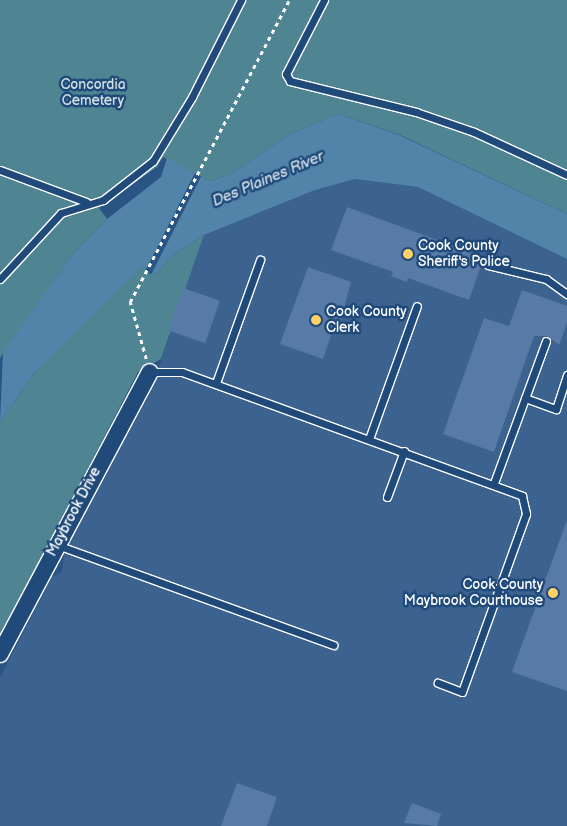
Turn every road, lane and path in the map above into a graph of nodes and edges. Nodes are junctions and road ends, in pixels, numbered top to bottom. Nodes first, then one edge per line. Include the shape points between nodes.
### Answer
1 (241, 0) edge
2 (289, 0) edge
3 (324, 0) edge
4 (0, 170) edge
5 (567, 176) edge
6 (86, 202) junction
7 (260, 260) dead end
8 (488, 265) dead end
9 (0, 279) edge
10 (567, 294) edge
11 (417, 306) dead end
12 (546, 340) dead end
13 (150, 372) junction
14 (567, 375) edge
15 (216, 383) junction
16 (525, 398) junction
17 (369, 439) junction
18 (404, 451) junction
19 (494, 483) junction
20 (387, 497) dead end
21 (57, 545) junction
22 (334, 645) dead end
23 (0, 654) edge
24 (438, 683) dead end

1 - 6 lane via 156,157 113,194
2 - 13 path via 129,308
3 - 5 lane via 286,74 290,81 416,112 474,132
4 - 6 lane
6 - 9 lane via 49,222
7 - 15 lane
8 - 10 lane via 546,279
11 - 17 lane
12 - 16 lane
13 - 15 lane via 171,369
13 - 21 street, Maybrook Drive
14 - 16 lane via 556,409
15 - 17 lane
16 - 19 lane
17 - 18 lane
18 - 19 lane
18 - 20 lane
19 - 24 lane via 522,496 527,508 462,692
21 - 22 lane
21 - 23 street, Maybrook Drive

